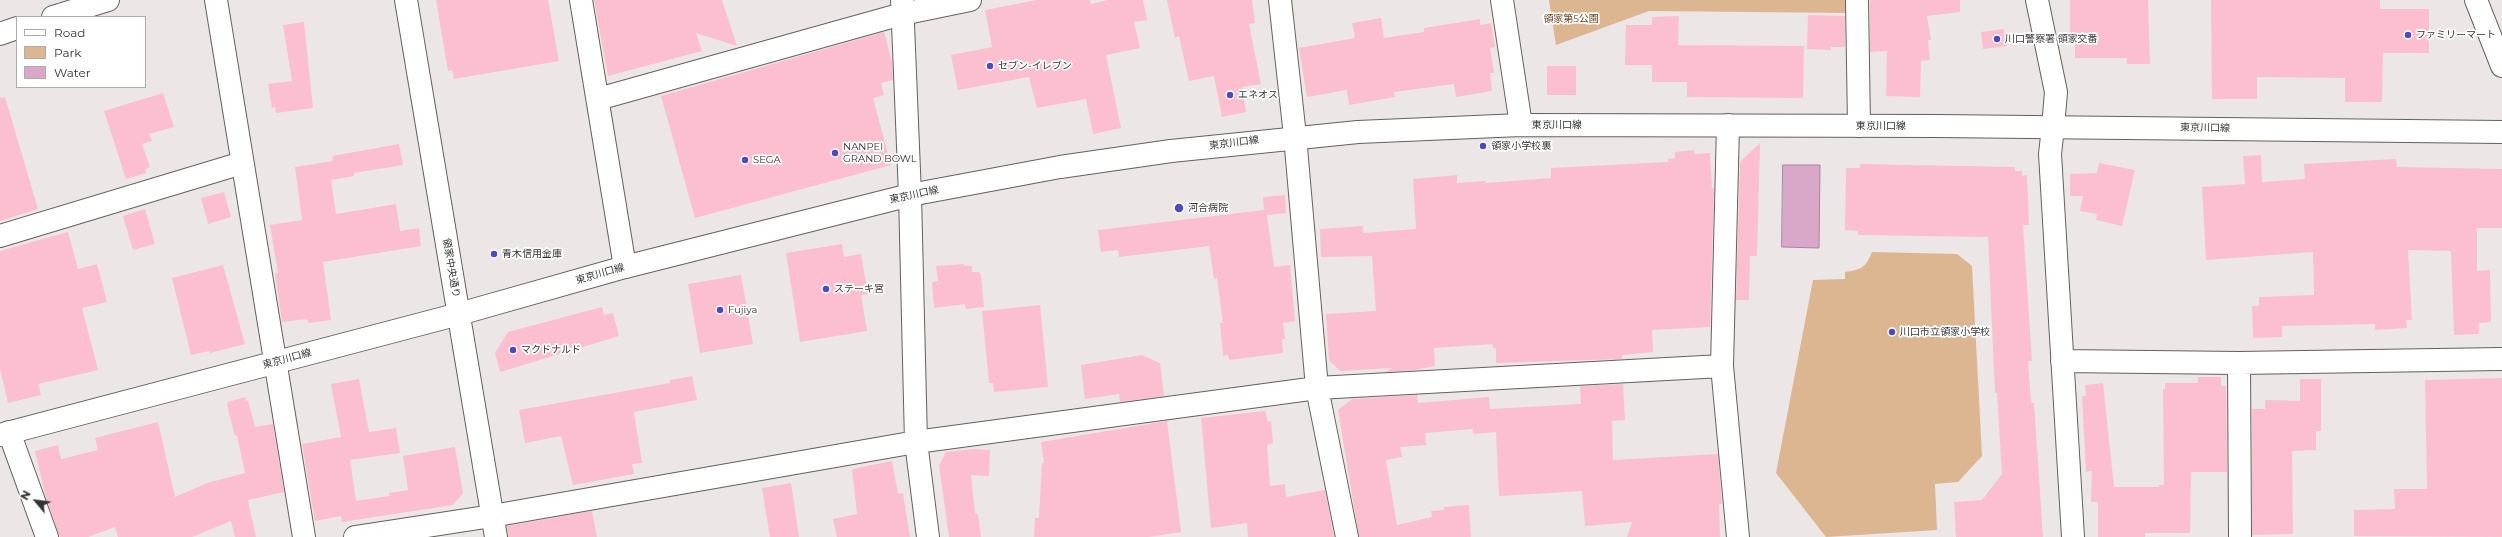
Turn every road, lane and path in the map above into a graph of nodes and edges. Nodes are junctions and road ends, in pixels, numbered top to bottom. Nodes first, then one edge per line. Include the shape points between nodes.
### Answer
1 (108, 0) edge
2 (216, 0) edge
3 (406, 0) edge
4 (582, 0) edge
5 (970, 0) edge
6 (1280, 0) edge
7 (1502, 0) edge
8 (1857, 0) edge
9 (2037, 0) edge
10 (2476, 0) edge
11 (902, 7) edge
12 (56, 16) edge
13 (16, 28) edge
14 (0, 34) edge
15 (2502, 66) edge
16 (598, 99) junction
17 (1521, 125) junction
18 (1728, 125) junction
19 (1859, 126) junction
20 (2053, 127) junction
21 (2502, 132) edge
22 (1295, 136) junction
23 (242, 163) junction
24 (910, 195) junction
25 (0, 236) edge
26 (626, 267) junction
27 (459, 314) junction
28 (2502, 359) edge
29 (2062, 361) junction
30 (276, 362) junction
31 (2239, 363) junction
32 (1722, 366) junction
33 (1317, 388) junction
34 (5, 434) edge
35 (916, 442) junction
36 (494, 526) edge
37 (47, 537) edge
38 (304, 537) edge
39 (355, 537) edge
40 (928, 537) edge
41 (1347, 537) edge
42 (1738, 537) edge
43 (2073, 537) edge
44 (2240, 537) edge

1 - 12 street
2 - 23 street
3 - 27 street, 領家中央通り
4 - 16 street
5 - 11 street
6 - 22 street
7 - 17 street
8 - 19 street
9 - 20 street via 2056,92
10 - 15 street
11 - 16 street
11 - 24 street
13 - 14 street
16 - 26 street
17 - 18 street, 東京川口線
17 - 22 street, 東京川口線
18 - 19 street, 東京川口線
18 - 32 street
19 - 20 street, 東京川口線
20 - 21 street, 東京川口線
20 - 29 street via 2050,154
22 - 24 street, 東京川口線 via 1060,167
22 - 33 street
23 - 25 street
23 - 30 street
24 - 26 street, 東京川口線
24 - 35 street
26 - 27 street, 東京川口線
27 - 30 street, 東京川口線
27 - 36 street, 領家中央通り
28 - 31 street
29 - 31 street
29 - 43 street
30 - 34 street, 東京川口線
30 - 38 street
31 - 44 street
32 - 33 street
32 - 42 street
33 - 35 street
33 - 41 street
34 - 37 street
35 - 36 street
35 - 40 street
36 - 39 street

